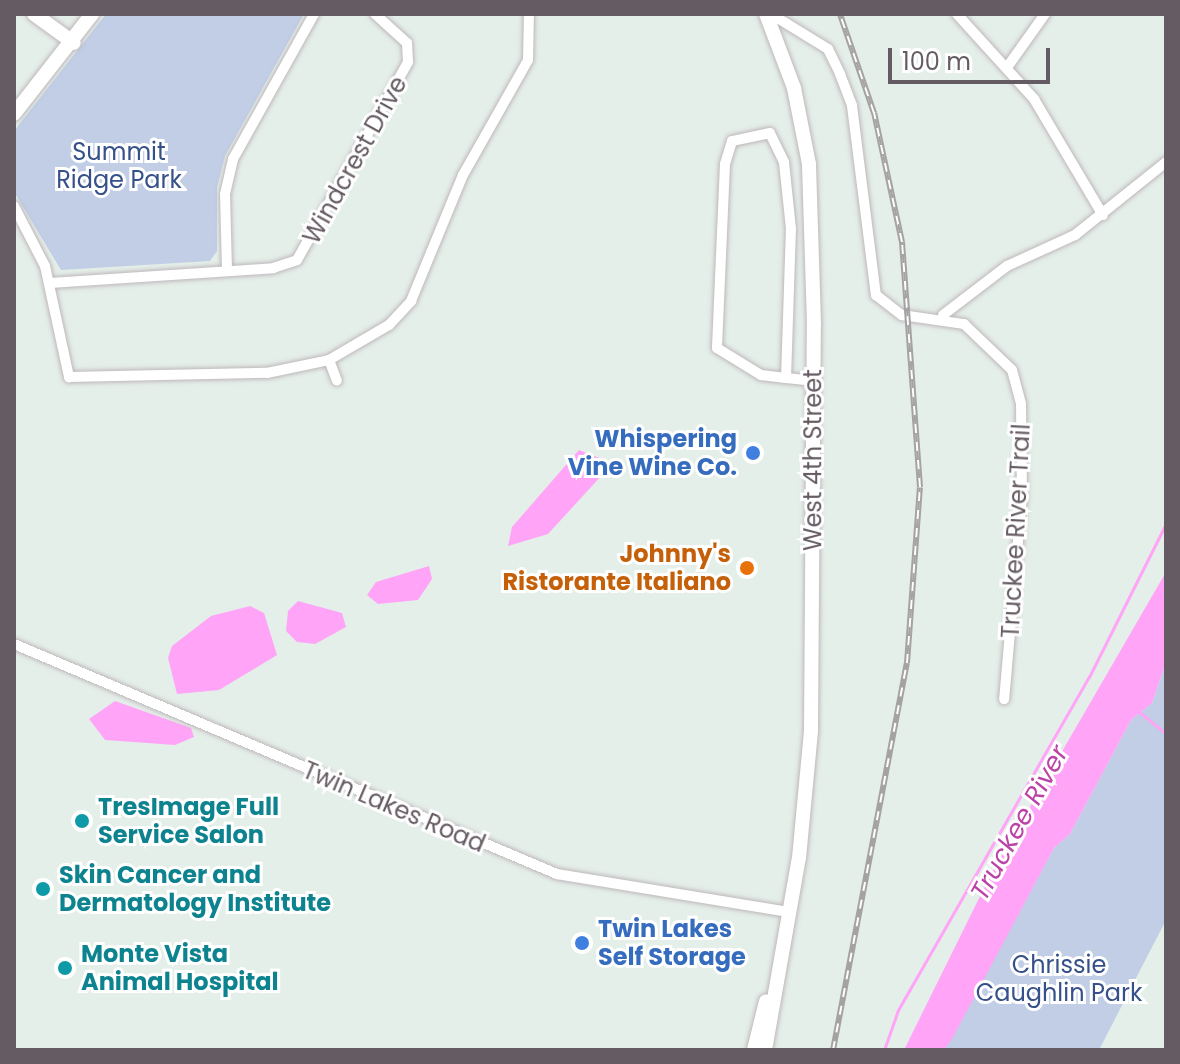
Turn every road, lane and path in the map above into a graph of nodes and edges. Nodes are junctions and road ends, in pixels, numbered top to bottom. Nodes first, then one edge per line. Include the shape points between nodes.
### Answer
1 (34, 14) edge
2 (92, 14) edge
3 (314, 14) edge
4 (375, 14) edge
5 (769, 14) edge
6 (957, 14) edge
7 (1045, 14) edge
8 (530, 16) edge
9 (74, 43) junction
10 (1008, 66) junction
11 (14, 114) edge
12 (1166, 162) edge
13 (14, 206) edge
14 (1103, 215) junction
15 (227, 270) junction
16 (50, 283) junction
17 (943, 315) junction
18 (329, 360) junction
19 (786, 378) junction
20 (337, 381) dead end
21 (813, 381) junction
22 (14, 644) edge
23 (1004, 699) dead end
24 (790, 912) junction
25 (754, 1050) edge
26 (765, 1050) edge

1 - 9 main road
2 - 9 main road
3 - 15 street via 233,159 225,194
4 - 15 street, Windcrest Drive via 410,49 306,251 286,266
5 - 17 street via 828,49 848,95 872,288 898,314
5 - 21 main road, West 4th Street via 794,88 809,164
6 - 10 street
7 - 10 street
8 - 18 street via 528,60 463,175 411,301 389,325
9 - 11 main road
10 - 14 street
12 - 14 street
13 - 16 street
14 - 17 street via 1007,266
15 - 16 street, Windcrest Drive
16 - 18 street via 69,377 267,373
17 - 23 street, Truckee River Trail via 989,343 1012,370 1021,404 1021,525
18 - 20 street
19 - 19 street via 791,229 784,162 770,133 732,141 725,164 717,348 761,375
19 - 21 street
21 - 24 main road, West 4th Street via 811,731
22 - 24 street, Twin Lakes Road via 544,869 605,886
24 - 25 main road, West 4th Street
24 - 26 main road, West 4th Street

